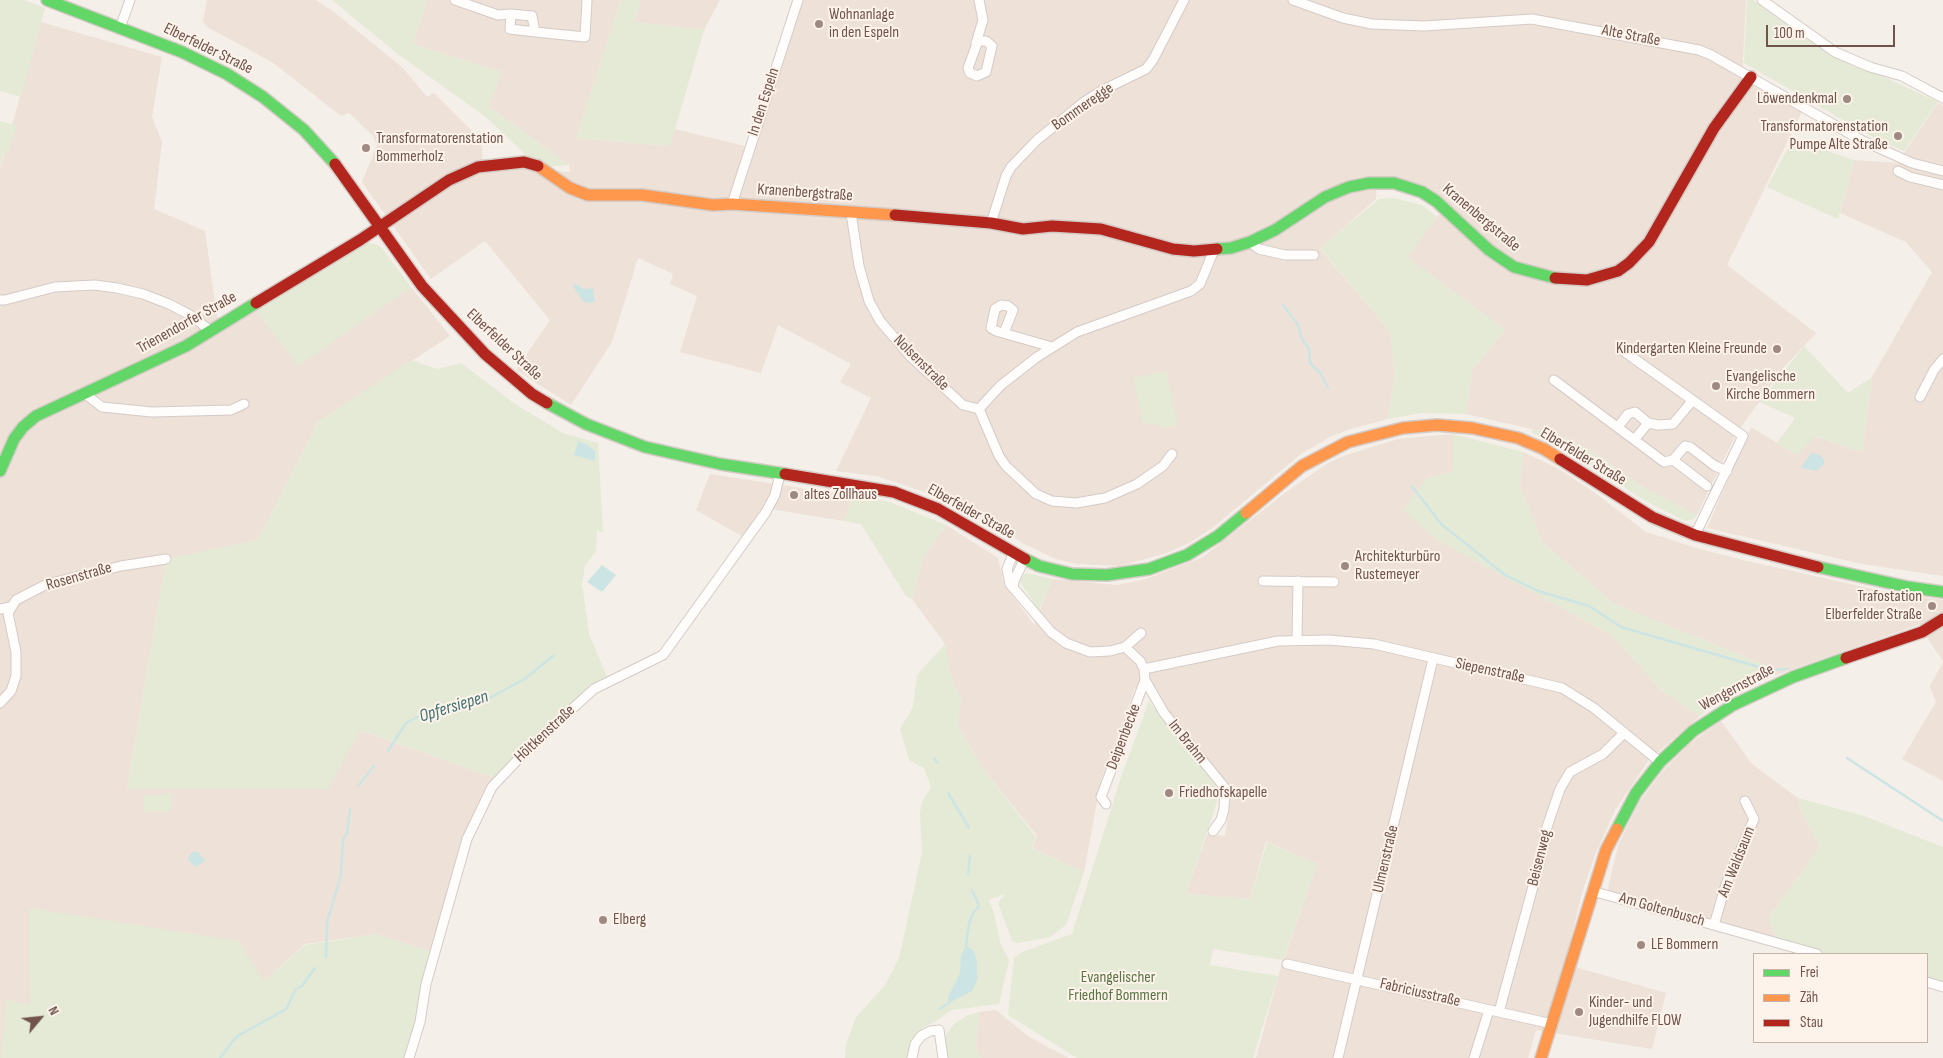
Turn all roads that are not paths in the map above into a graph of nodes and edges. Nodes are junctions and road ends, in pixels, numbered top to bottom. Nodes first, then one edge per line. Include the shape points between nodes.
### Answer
1 (47, 0) edge
2 (130, 0) edge
3 (455, 0) edge
4 (587, 0) edge
5 (798, 0) edge
6 (979, 0) edge
7 (1184, 0) edge
8 (1293, 0) edge
9 (1762, 0) edge
10 (511, 14) junction
11 (120, 28) junction
12 (535, 32) junction
13 (976, 43) dead end
14 (1751, 77) junction
15 (1943, 98) edge
16 (1898, 171) dead end
17 (1943, 171) edge
18 (1943, 185) edge
19 (732, 204) junction
20 (851, 213) junction
21 (991, 223) junction
22 (379, 226) junction
23 (1250, 242) junction
24 (1214, 250) junction
25 (1314, 255) dead end
26 (0, 300) edge
27 (211, 331) junction
28 (1004, 333) dead end
29 (1052, 347) junction
30 (1622, 350) dead end
31 (1943, 361) edge
32 (1554, 380) dead end
33 (84, 393) junction
34 (1920, 398) dead end
35 (1692, 401) junction
36 (244, 404) dead end
37 (979, 409) junction
38 (1648, 423) junction
39 (1618, 427) junction
40 (1635, 439) junction
41 (1172, 454) dead end
42 (1674, 460) junction
43 (0, 471) edge
44 (1727, 472) junction
45 (780, 474) junction
46 (1707, 486) dead end
47 (1695, 535) junction
48 (1013, 554) junction
49 (166, 560) dead end
50 (1024, 560) junction
51 (1263, 581) dead end
52 (1298, 581) junction
53 (1334, 582) dead end
54 (1013, 588) junction
55 (1943, 592) edge
56 (10, 607) junction
57 (0, 609) edge
58 (1943, 620) edge
59 (1141, 633) dead end
60 (1297, 640) junction
61 (1125, 646) junction
62 (1433, 659) junction
63 (1144, 669) junction
64 (1145, 680) junction
65 (0, 703) edge
66 (1624, 733) junction
67 (1660, 762) junction
68 (1745, 801) dead end
69 (1106, 804) dead end
70 (1213, 831) dead end
71 (1592, 891) junction
72 (1714, 925) junction
73 (1814, 953) edge
74 (1287, 964) dead end
75 (1358, 979) junction
76 (1928, 982) edge
77 (1943, 987) edge
78 (1489, 1010) junction
79 (1499, 1012) junction
80 (1552, 1024) junction
81 (409, 1058) edge
82 (912, 1058) edge
83 (943, 1058) edge
84 (1338, 1058) edge
85 (1474, 1058) edge
86 (1541, 1058) edge

1 - 11 main road, Elberfelder Straße
2 - 11 street
3 - 10 street via 498,15
4 - 12 street via 585,37
5 - 19 street, In den Espeln
6 - 13 street via 983,20
7 - 21 street, Bommeregge via 1146,69 1084,102 1037,140 1011,167
8 - 14 street, Alte Straße via 1343,18 1372,24 1424,26 1524,18 1563,23 1699,50
9 - 15 street via 1836,52 1902,76
10 - 12 street via 532,16
10 - 12 street via 510,29
11 - 22 main road, Elberfelder Straße via 209,64 263,97 314,139
14 - 17 street, Alte Straße via 1862,140 1912,163
14 - 23 main road, Kranenbergstraße via 1714,128 1649,242 1629,263 1611,274 1587,280 1561,280 1514,267 1488,250 1436,201 1422,192 1394,183 1357,184 1336,192
16 - 18 street
19 - 20 main road, Kranenbergstraße
19 - 22 main road, Kranenbergstraße via 713,205 642,195 588,195 570,188 540,166 524,162 478,167 464,172
20 - 21 main road, Kranenbergstraße
20 - 37 street, Nolsenstraße via 858,266 869,301 880,321 911,357 963,405
21 - 24 main road, Kranenbergstraße via 1023,229 1052,226 1100,229 1173,249
22 - 27 main road, Trienendorfer Straße
22 - 45 main road, Elberfelder Straße via 422,286 458,328 532,394 586,424 645,447
23 - 24 main road, Kranenbergstraße
23 - 25 street via 1258,249 1285,255
24 - 29 street via 1200,284 1191,291 1084,329
26 - 27 street via 55,287 95,285 117,288 169,304
27 - 33 main road, Trienendorfer Straße via 164,357
28 - 29 street
29 - 37 street via 1000,386
30 - 35 street
31 - 34 street
32 - 39 street
33 - 36 street via 102,408 152,412 231,410
33 - 43 main road, Trienendorfer Straße via 29,421 10,445
35 - 38 street via 1673,424
35 - 44 street via 1743,436
37 - 41 street via 1006,466 1036,494 1052,501 1076,503 1105,498 1137,484 1163,466
38 - 39 street via 1631,412
38 - 40 street
39 - 40 street
40 - 42 street via 1664,462
42 - 44 street via 1685,446
42 - 46 street
44 - 47 street
45 - 48 main road, Elberfelder Straße via 866,486 911,497 938,509
45 - 81 street, Höltkenstraße via 766,512 663,655 594,689 492,787 466,839
47 - 50 main road, Elberfelder Straße via 1652,517 1570,464 1529,442 1472,428 1425,425 1390,430 1331,449 1287,477 1209,542 1162,566 1134,573 1094,575 1056,571
47 - 55 main road, Elberfelder Straße via 1820,567
48 - 50 main road, Elberfelder Straße
48 - 54 street via 1007,569
49 - 56 street, Rosenstraße via 121,566 47,584 16,600
50 - 54 street
51 - 52 street
52 - 53 street
52 - 60 street
54 - 61 street via 1044,625 1066,643 1090,652
56 - 57 street
56 - 65 street via 8,620 17,668 11,691
58 - 67 main road, Wengernstraße via 1922,632 1793,677 1733,705 1693,731
59 - 61 street
60 - 62 street, Siepenstraße via 1363,642
60 - 63 street, Siepenstraße via 1278,641
61 - 63 street
62 - 66 street, Siepenstraße via 1555,686 1575,696
62 - 75 street, Ulmenstraße
63 - 64 street, Deipenbecke
64 - 69 street, Deipenbecke via 1101,797
64 - 70 street, Im Brahm via 1164,713 1224,788 1224,809
66 - 67 street, Siepenstraße
66 - 79 street, Beisenweg via 1603,754 1570,772 1560,789 1546,830
67 - 71 main road, Wengernstraße via 1623,815 1606,850
68 - 72 street, Am Waldsaum via 1754,819 1726,884
71 - 72 street, Am Goltenbusch
71 - 80 main road, Wengernstraße
72 - 73 street, Am Goltenbusch
74 - 75 street, Fabriciusstraße
75 - 78 street, Fabriciusstraße
75 - 84 street, Ulmenstraße
76 - 77 street
78 - 79 street, Fabriciusstraße
78 - 85 street
79 - 80 street, Fabriciusstraße
80 - 86 main road, Wengernstraße
82 - 83 street via 915,1044 921,1036 939,1030

